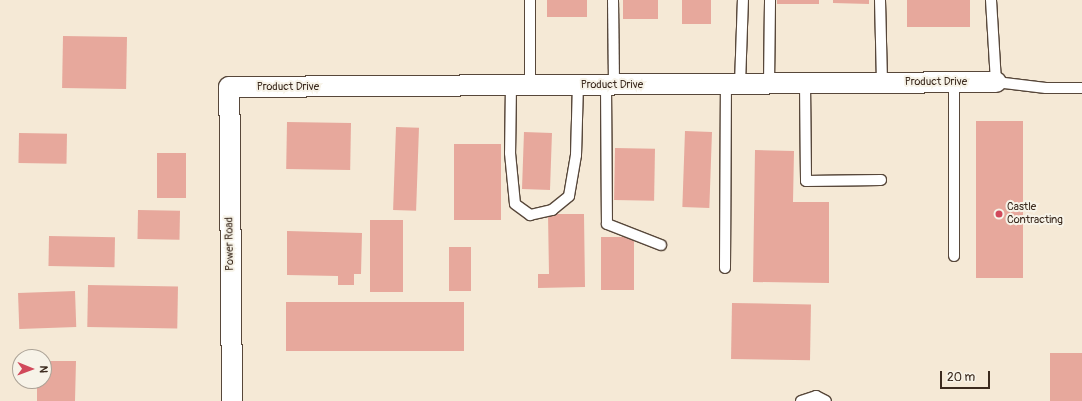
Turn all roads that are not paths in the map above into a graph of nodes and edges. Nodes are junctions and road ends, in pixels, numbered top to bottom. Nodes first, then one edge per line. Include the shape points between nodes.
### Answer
1 (530, 0) edge
2 (613, 0) edge
3 (743, 0) edge
4 (770, 0) edge
5 (880, 0) edge
6 (991, 0) edge
7 (954, 82) junction
8 (996, 82) junction
9 (805, 83) junction
10 (882, 83) junction
11 (733, 84) junction
12 (769, 84) junction
13 (521, 85) junction
14 (578, 85) junction
15 (610, 85) junction
16 (229, 87) joint
17 (1082, 88) edge
18 (881, 180) dead end
19 (661, 245) dead end
20 (954, 256) dead end
21 (726, 268) dead end
22 (232, 401) edge
23 (801, 401) edge
24 (826, 401) edge

1 - 13 lane
2 - 15 lane
3 - 11 lane
4 - 12 lane
5 - 10 lane
6 - 8 lane
7 - 8 street, Product Drive
7 - 10 street, Product Drive
7 - 20 lane
8 - 17 lane via 1046,88
9 - 10 street, Product Drive
9 - 12 street, Product Drive
9 - 18 lane via 806,181
11 - 12 street, Product Drive
11 - 15 street, Product Drive
11 - 21 lane
13 - 14 street, Product Drive
13 - 14 lane via 510,153 515,204 530,215 552,210 569,196 576,155
13 - 16 street, Product Drive
14 - 15 street, Product Drive
15 - 19 lane via 607,224
16 - 22 street, Power Road
23 - 24 lane via 816,396

